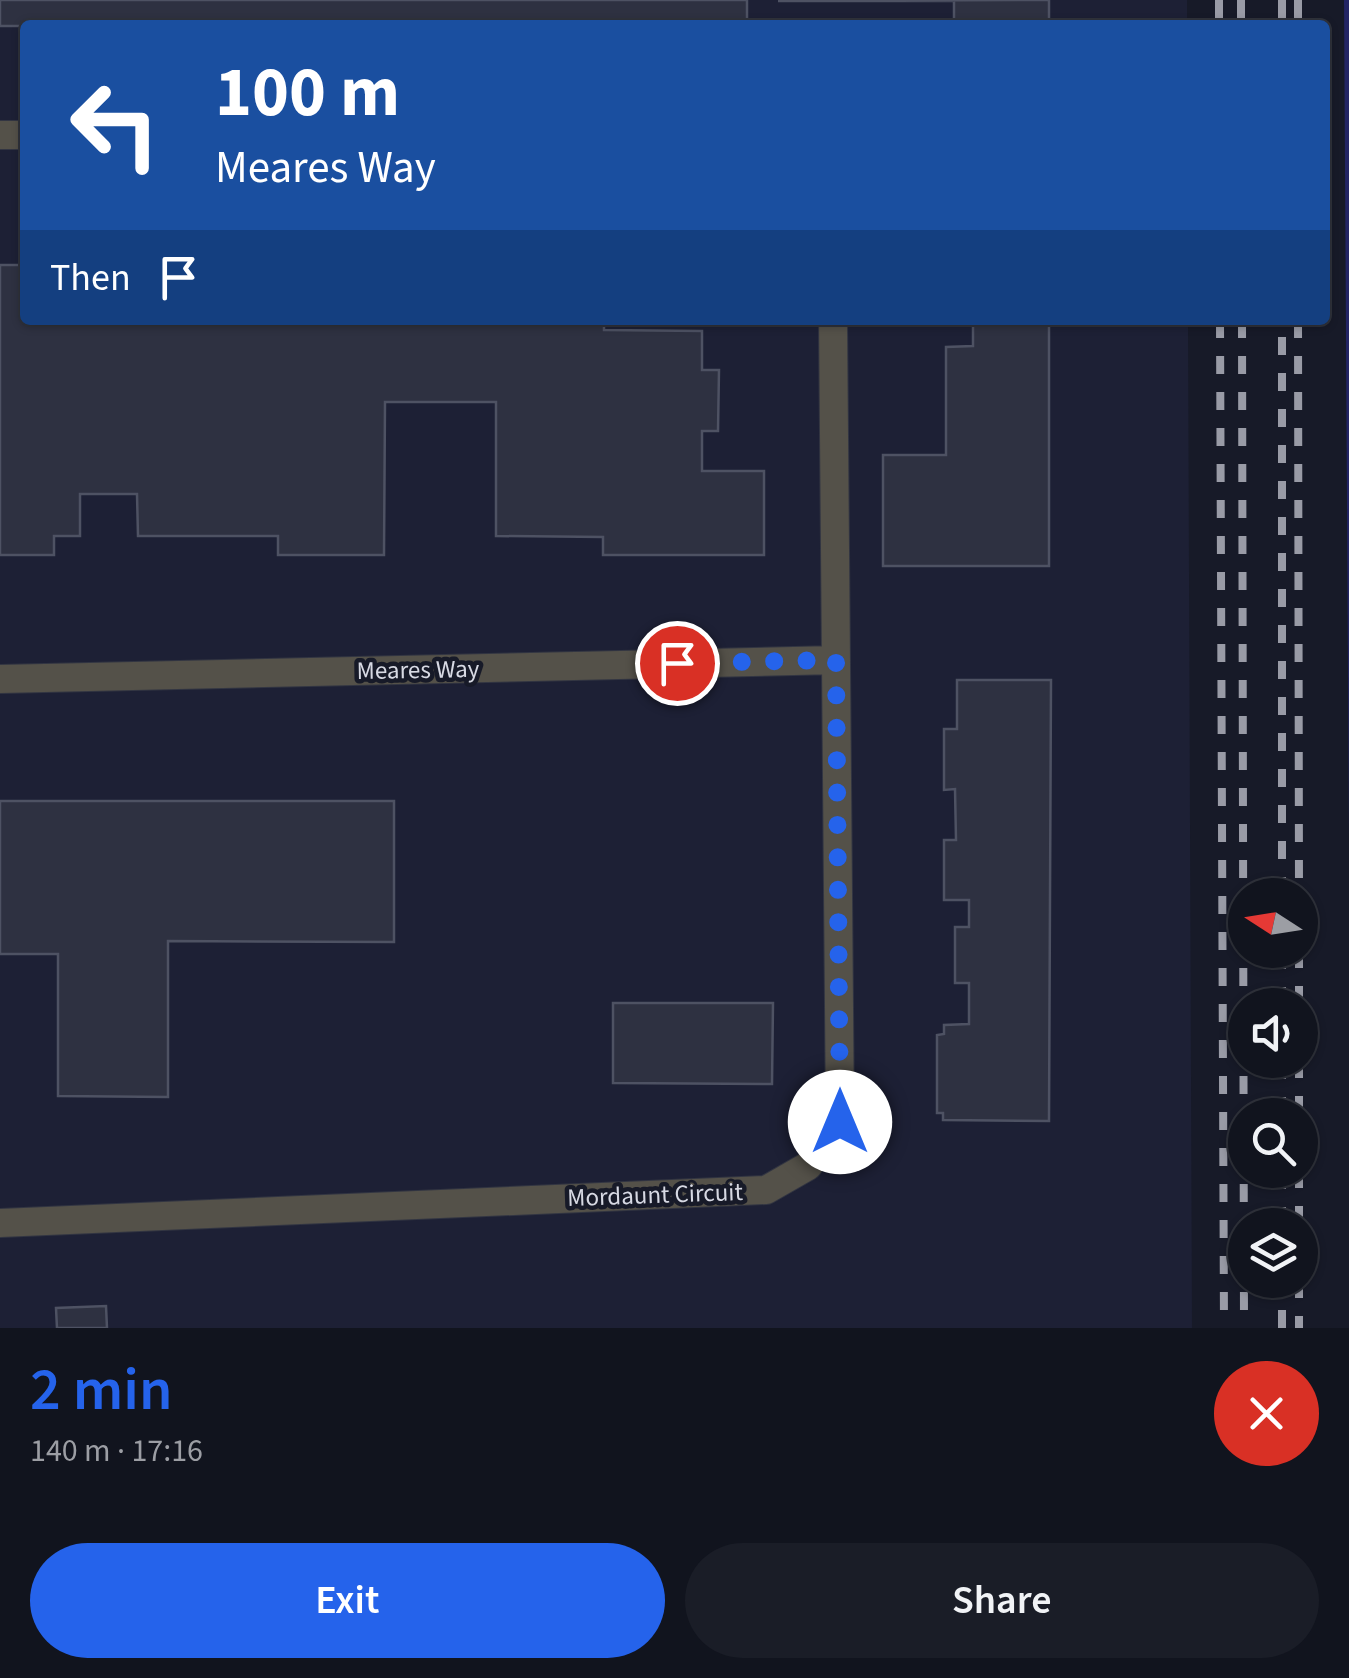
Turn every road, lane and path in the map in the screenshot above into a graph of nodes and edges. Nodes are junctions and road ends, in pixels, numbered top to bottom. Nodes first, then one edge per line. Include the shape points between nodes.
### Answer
1 (833, 325) edge
2 (836, 660) junction
3 (0, 678) edge
4 (0, 1223) edge

1 - 2 street, Mordaunt Circuit
2 - 3 street, Meares Way
2 - 4 street, Mordaunt Circuit via 840,1122 808,1166 766,1190

